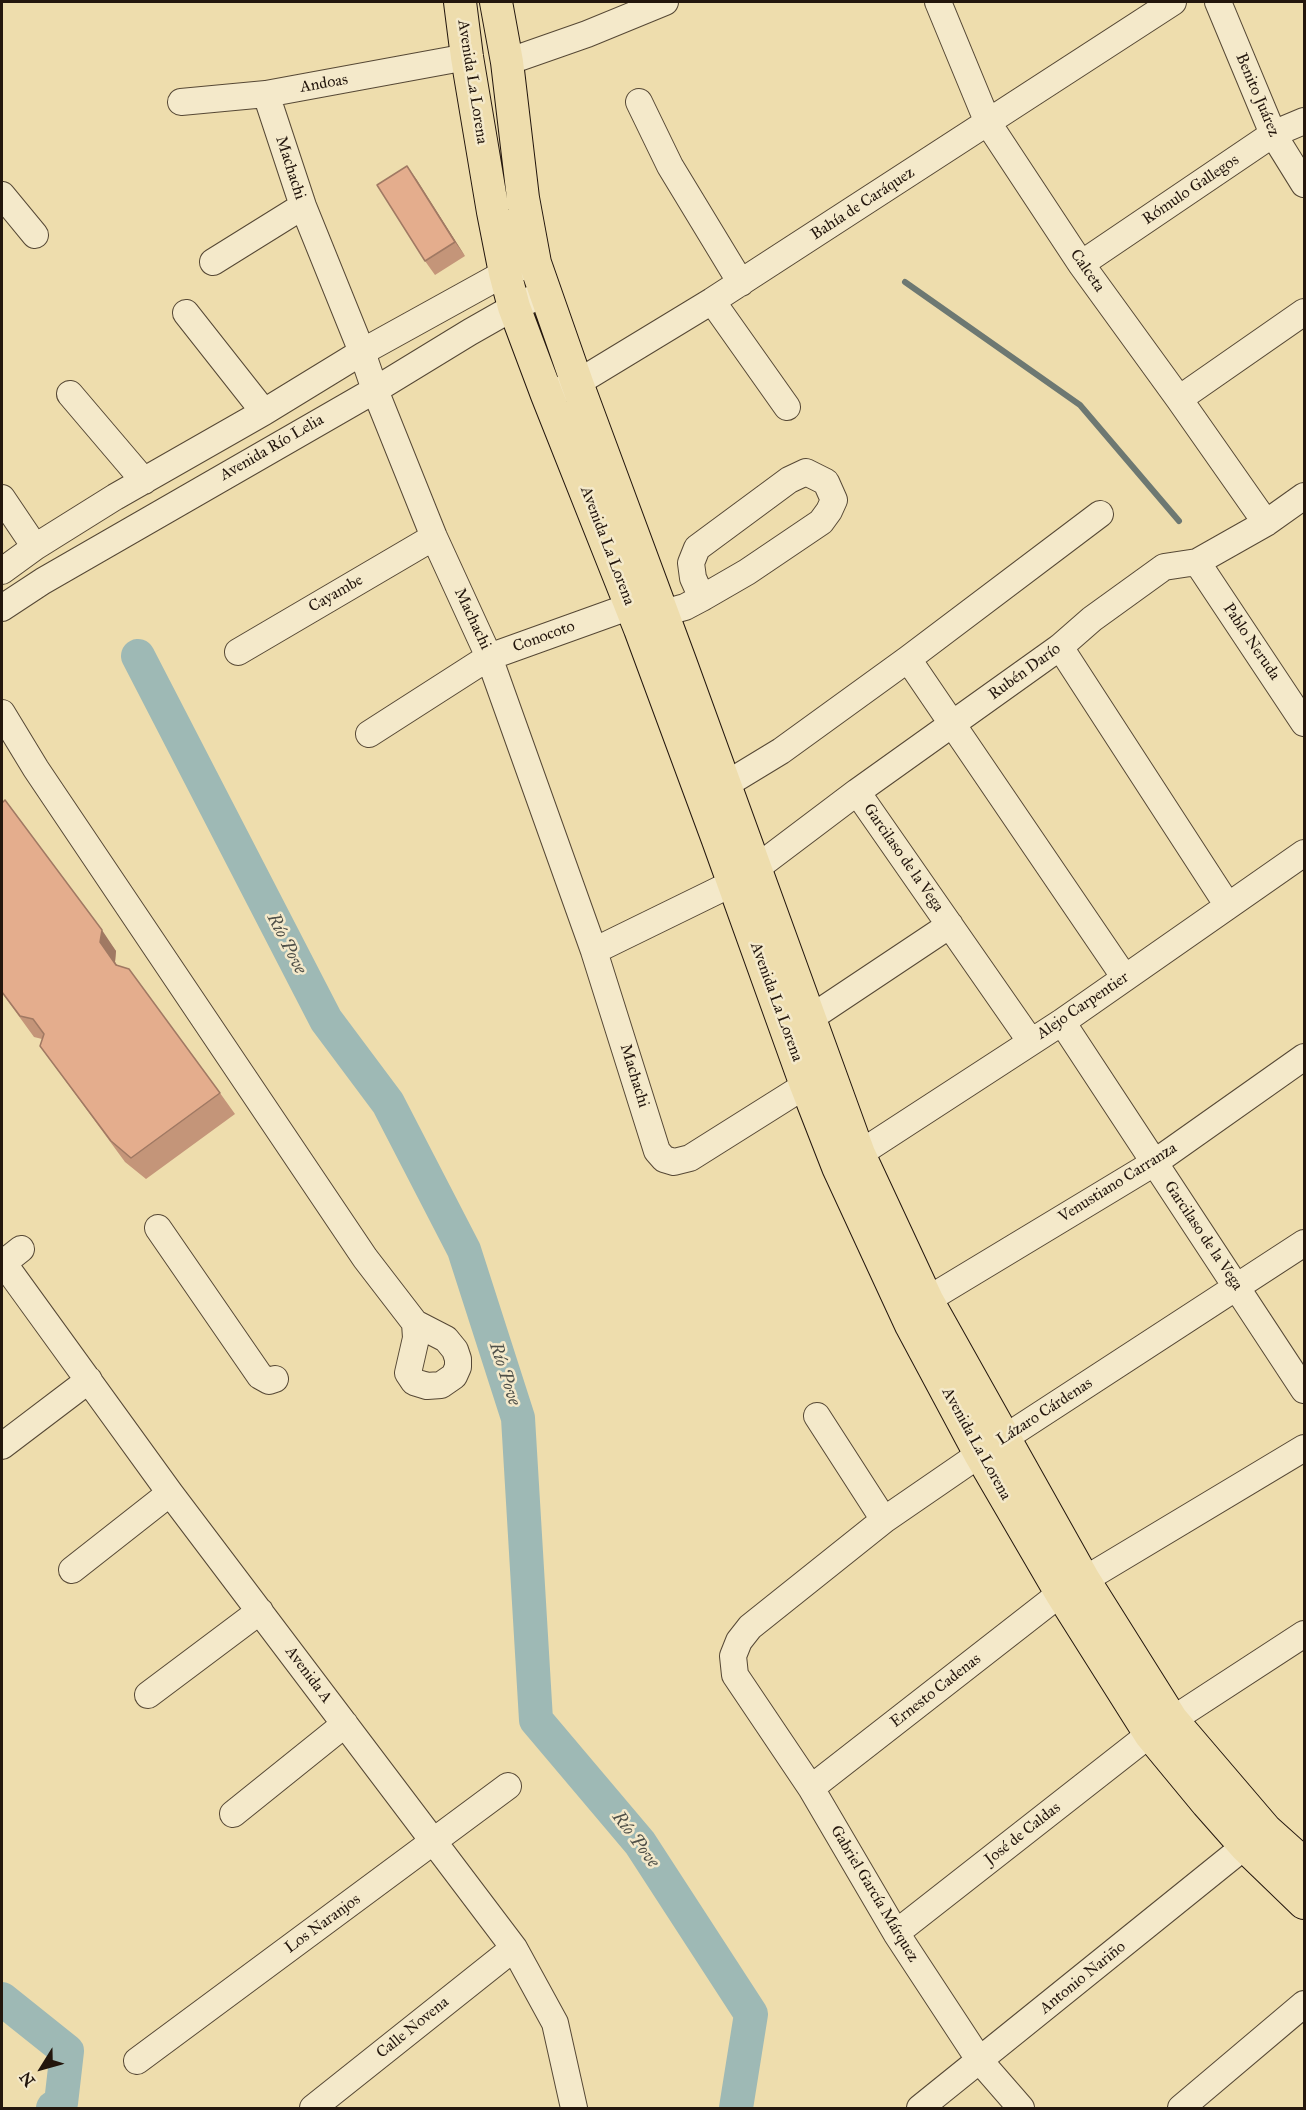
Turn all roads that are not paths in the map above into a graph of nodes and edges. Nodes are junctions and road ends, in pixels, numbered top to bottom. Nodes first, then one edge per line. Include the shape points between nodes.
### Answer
1 (460, 2) edge
2 (496, 2) edge
3 (665, 2) edge
4 (938, 2) edge
5 (1173, 2) edge
6 (1218, 2) edge
7 (467, 57) junction
8 (507, 62) junction
9 (266, 94) junction
10 (181, 102) dead end
11 (639, 102) dead end
12 (1305, 121) edge
13 (987, 123) junction
14 (1273, 134) junction
15 (1305, 184) edge
16 (2, 195) edge
17 (303, 206) junction
18 (34, 235) dead end
19 (213, 262) dead end
20 (535, 263) junction
21 (1082, 264) junction
22 (505, 273) junction
23 (741, 283) junction
24 (546, 293) junction
25 (712, 301) junction
26 (514, 307) junction
27 (1305, 312) edge
28 (186, 313) dead end
29 (362, 352) junction
30 (577, 383) junction
31 (375, 390) junction
32 (70, 394) dead end
33 (547, 395) junction
34 (1179, 399) junction
35 (788, 407) dead end
36 (264, 412) junction
37 (144, 481) junction
38 (1305, 496) edge
39 (2, 498) edge
40 (1100, 514) dead end
41 (1266, 523) junction
42 (434, 537) junction
43 (35, 547) junction
44 (1197, 562) junction
45 (2, 571) edge
46 (702, 598) junction
47 (631, 606) junction
48 (2, 608) edge
49 (663, 613) junction
50 (1060, 647) junction
51 (238, 651) dead end
52 (489, 657) junction
53 (908, 659) junction
54 (2, 713) edge
55 (1305, 723) edge
56 (953, 725) junction
57 (369, 734) dead end
58 (2, 736) edge
59 (36, 769) junction
60 (725, 785) junction
61 (857, 792) junction
62 (1305, 853) edge
63 (744, 876) junction
64 (1228, 906) junction
65 (950, 925) junction
66 (594, 951) junction
67 (1125, 978) junction
68 (809, 1019) junction
69 (1062, 1022) junction
70 (1030, 1042) junction
71 (1305, 1057) edge
72 (806, 1085) junction
73 (859, 1154) junction
74 (1154, 1162) junction
75 (158, 1228) dead end
76 (1305, 1243) edge
77 (6, 1264) edge
78 (1238, 1287) junction
79 (927, 1300) junction
80 (415, 1323) dead end
81 (275, 1379) dead end
82 (83, 1384) junction
83 (1305, 1390) edge
84 (817, 1416) dead end
85 (2, 1446) edge
86 (992, 1447) junction
87 (1305, 1448) edge
88 (165, 1497) junction
89 (884, 1520) junction
90 (72, 1570) dead end
91 (1072, 1587) junction
92 (254, 1616) junction
93 (1305, 1634) edge
94 (735, 1675) joint
95 (148, 1695) dead end
96 (1161, 1727) junction
97 (340, 1729) junction
98 (508, 1786) dead end
99 (811, 1788) junction
100 (233, 1814) dead end
101 (428, 1846) junction
102 (1245, 1846) junction
103 (1305, 1864) edge
104 (1305, 1903) edge
105 (896, 1933) junction
106 (507, 1953) junction
107 (1305, 2004) edge
108 (137, 2061) dead end
109 (980, 2061) junction
110 (567, 2107) edge
111 (313, 2109) edge
112 (920, 2109) edge
113 (1021, 2109) edge
114 (1180, 2109) edge

1 - 7 main road, Avenida La Lorena
2 - 8 main road, Avenida La Lorena
3 - 8 street
4 - 13 street, Calceta
5 - 13 street, Bahía de Caráquez
6 - 14 street, Benito Juárez
7 - 9 street, Andoas
7 - 22 main road, Avenida La Lorena
8 - 20 main road, Avenida La Lorena
9 - 10 street, Andoas
9 - 17 street, Machachi
11 - 23 street via 670,166
12 - 14 street, Rómulo Gallegos
13 - 21 street, Calceta
13 - 23 street, Bahía de Caráquez
14 - 15 street, Benito Juárez
14 - 21 street, Rómulo Gallegos
16 - 18 street
17 - 19 street
17 - 29 street, Machachi
20 - 22 street
20 - 24 main road, Avenida La Lorena
21 - 34 street, Calceta
22 - 26 main road, Avenida La Lorena
22 - 29 street
23 - 25 street, Bahía de Caráquez
24 - 26 street, Avenida Río Lelia
24 - 30 main road, Avenida La Lorena
25 - 30 street, Bahía de Caráquez
25 - 35 street
26 - 31 street, Avenida Río Lelia
26 - 33 main road, Avenida La Lorena
27 - 34 street
28 - 36 street
29 - 31 street, Machachi
29 - 36 street
30 - 33 street, Bahía de Caráquez
30 - 49 main road, Avenida La Lorena
31 - 42 street, Machachi
31 - 48 street, Avenida Río Lelia
32 - 37 street
33 - 47 main road, Avenida La Lorena
34 - 41 street, Calceta
36 - 37 street
37 - 43 street
38 - 41 street, Rubén Darío
39 - 43 street
40 - 53 street
41 - 44 street, Rubén Darío
42 - 51 street, Cayambe
42 - 52 street, Machachi
43 - 45 street
44 - 50 street, Rubén Darío via 1164,567
44 - 55 street, Pablo Neruda
46 - 46 street via 821,522 834,500 826,482 806,472 789,480 697,548 691,564
46 - 49 street
47 - 52 street, Conocoto
47 - 63 main road, Avenida La Lorena
49 - 60 main road, Avenida La Lorena
50 - 56 street, Rubén Darío
50 - 64 street
52 - 57 street, Conocoto
52 - 66 street, Machachi
53 - 56 street
53 - 60 street via 781,751
54 - 59 street
56 - 61 street, Rubén Darío
56 - 67 street
58 - 59 street
59 - 80 street via 365,1258
60 - 63 main road, Avenida La Lorena
61 - 63 street, Rubén Darío
61 - 65 street, Garcilaso de la Vega
62 - 64 street, Alejo Carpentier
63 - 66 street, Rubén Darío
63 - 68 main road, Avenida La Lorena
63 - 72 main road, Avenida La Lorena
64 - 67 street, Alejo Carpentier
65 - 68 street
65 - 70 street, Garcilaso de la Vega
66 - 72 street, Machachi via 657,1150 664,1159 690,1158
67 - 69 street, Alejo Carpentier
68 - 73 main road, Avenida La Lorena
69 - 70 street, Alejo Carpentier
69 - 74 street, Garcilaso de la Vega
70 - 73 street, Alejo Carpentier
71 - 74 street, Venustiano Carranza
72 - 86 main road, Avenida La Lorena via 838,1167 911,1325
73 - 79 main road, Avenida La Lorena
74 - 78 street, Garcilaso de la Vega
74 - 79 street, Venustiano Carranza
75 - 81 street via 260,1376 269,1381
76 - 78 street, Lázaro Cárdenas
77 - 82 street, Avenida A
78 - 83 street, Garcilaso de la Vega
78 - 86 street, Lázaro Cárdenas
79 - 86 main road, Avenida La Lorena
82 - 85 street
82 - 88 street, Avenida A
84 - 89 street
86 - 89 street, Lázaro Cárdenas
86 - 91 main road, Avenida La Lorena
87 - 91 street, Ernesto Cadenas
88 - 90 street
88 - 92 street, Avenida A
89 - 94 street, Lázaro Cárdenas via 750,1627 733,1656
91 - 96 main road, Avenida La Lorena
91 - 99 street, Ernesto Cadenas
92 - 95 street
92 - 97 street, Avenida A
93 - 96 street, José de Caldas
94 - 99 street, Gabriel García Márquez
96 - 102 main road, Avenida La Lorena via 1206,1803
96 - 103 main road, Avenida La Lorena
96 - 105 street, José de Caldas
97 - 100 street
97 - 101 street, Avenida A
98 - 101 street, Los Naranjos
99 - 105 street, Gabriel García Márquez
101 - 106 street, Avenida A
101 - 108 street, Los Naranjos
102 - 104 main road, Avenida La Lorena
102 - 109 street, Antonio Nariño
105 - 109 street, Gabriel García Márquez
106 - 110 street, Avenida A via 555,2023
106 - 111 street, Calle Novena
107 - 114 street
109 - 112 street, Antonio Nariño
109 - 113 street, Gabriel García Márquez

